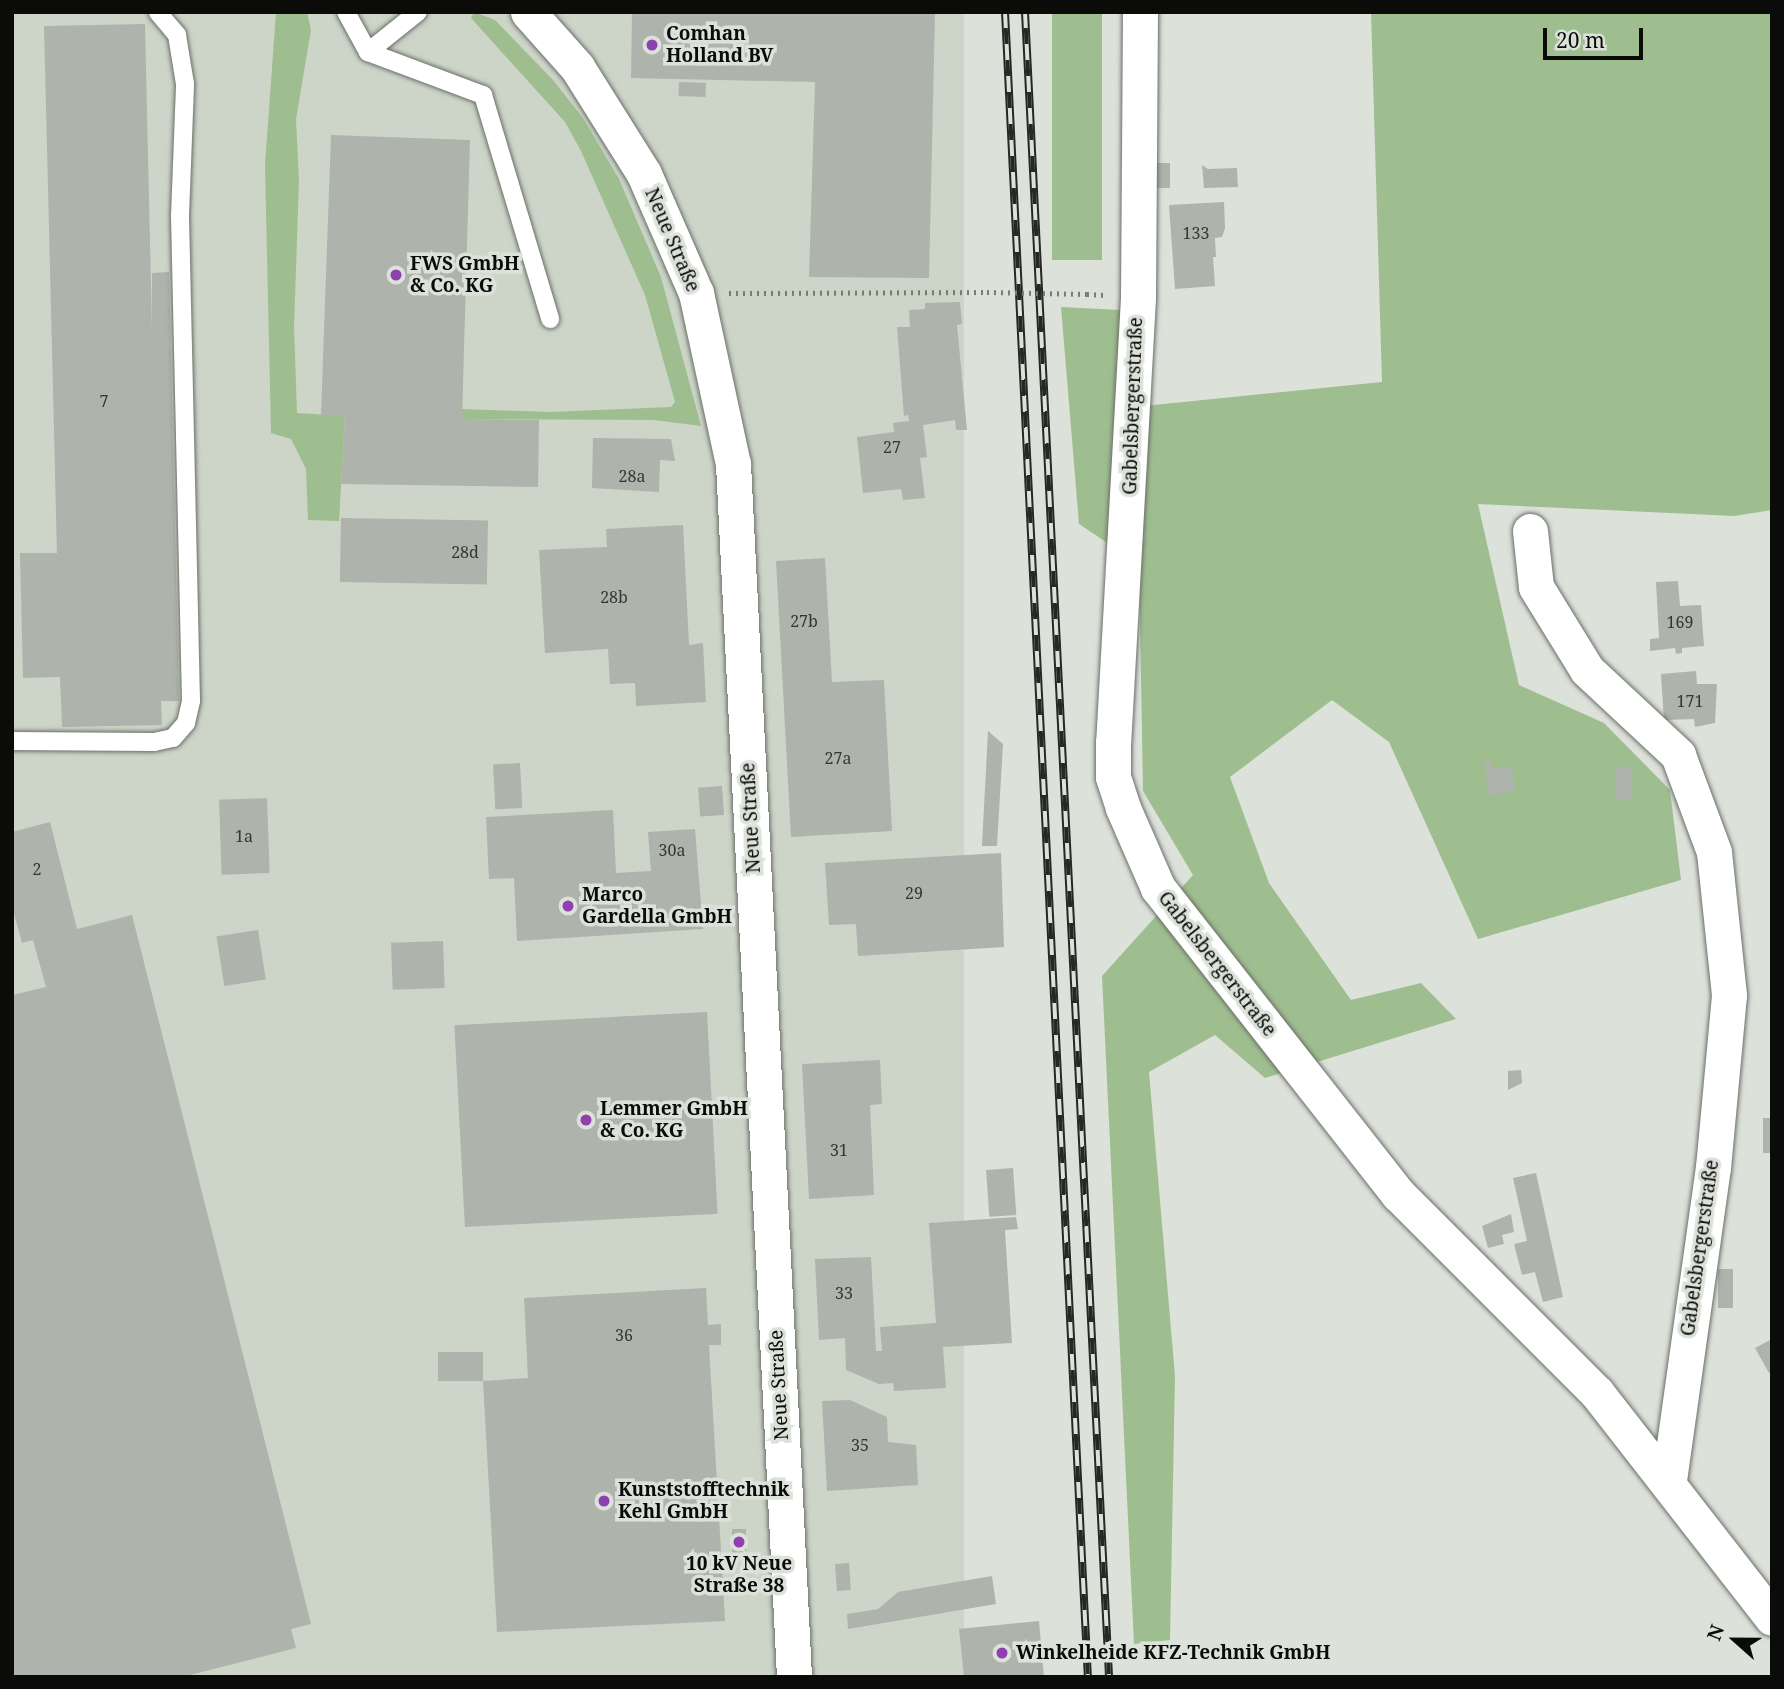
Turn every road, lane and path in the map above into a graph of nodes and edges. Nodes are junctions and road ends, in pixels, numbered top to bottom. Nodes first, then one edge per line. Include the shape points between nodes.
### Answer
1 (158, 12) edge
2 (346, 12) edge
3 (418, 12) edge
4 (528, 12) edge
5 (1140, 12) edge
6 (368, 52) junction
7 (696, 293) junction
8 (1087, 294) dead end
9 (550, 318) dead end
10 (1530, 531) dead end
11 (12, 741) edge
12 (1668, 1481) junction
13 (1772, 1618) edge
14 (794, 1677) edge

1 - 11 lane via 177,35 185,84 180,216 191,701 186,723 173,738 154,742
2 - 6 lane
3 - 6 lane
4 - 7 street, Neue Straße via 577,67 644,174
5 - 12 street, Gabelsbergerstraße via 1138,298 1113,743 1113,777 1123,808 1158,888 1398,1194 1597,1393
6 - 9 lane via 483,94
7 - 8 path, bridge
7 - 14 street, Neue Straße via 733,464
10 - 12 street, Gabelsbergerstraße via 1536,587 1587,670 1678,755 1714,852 1729,995 1713,1167
12 - 13 street, Gabelsbergerstraße

